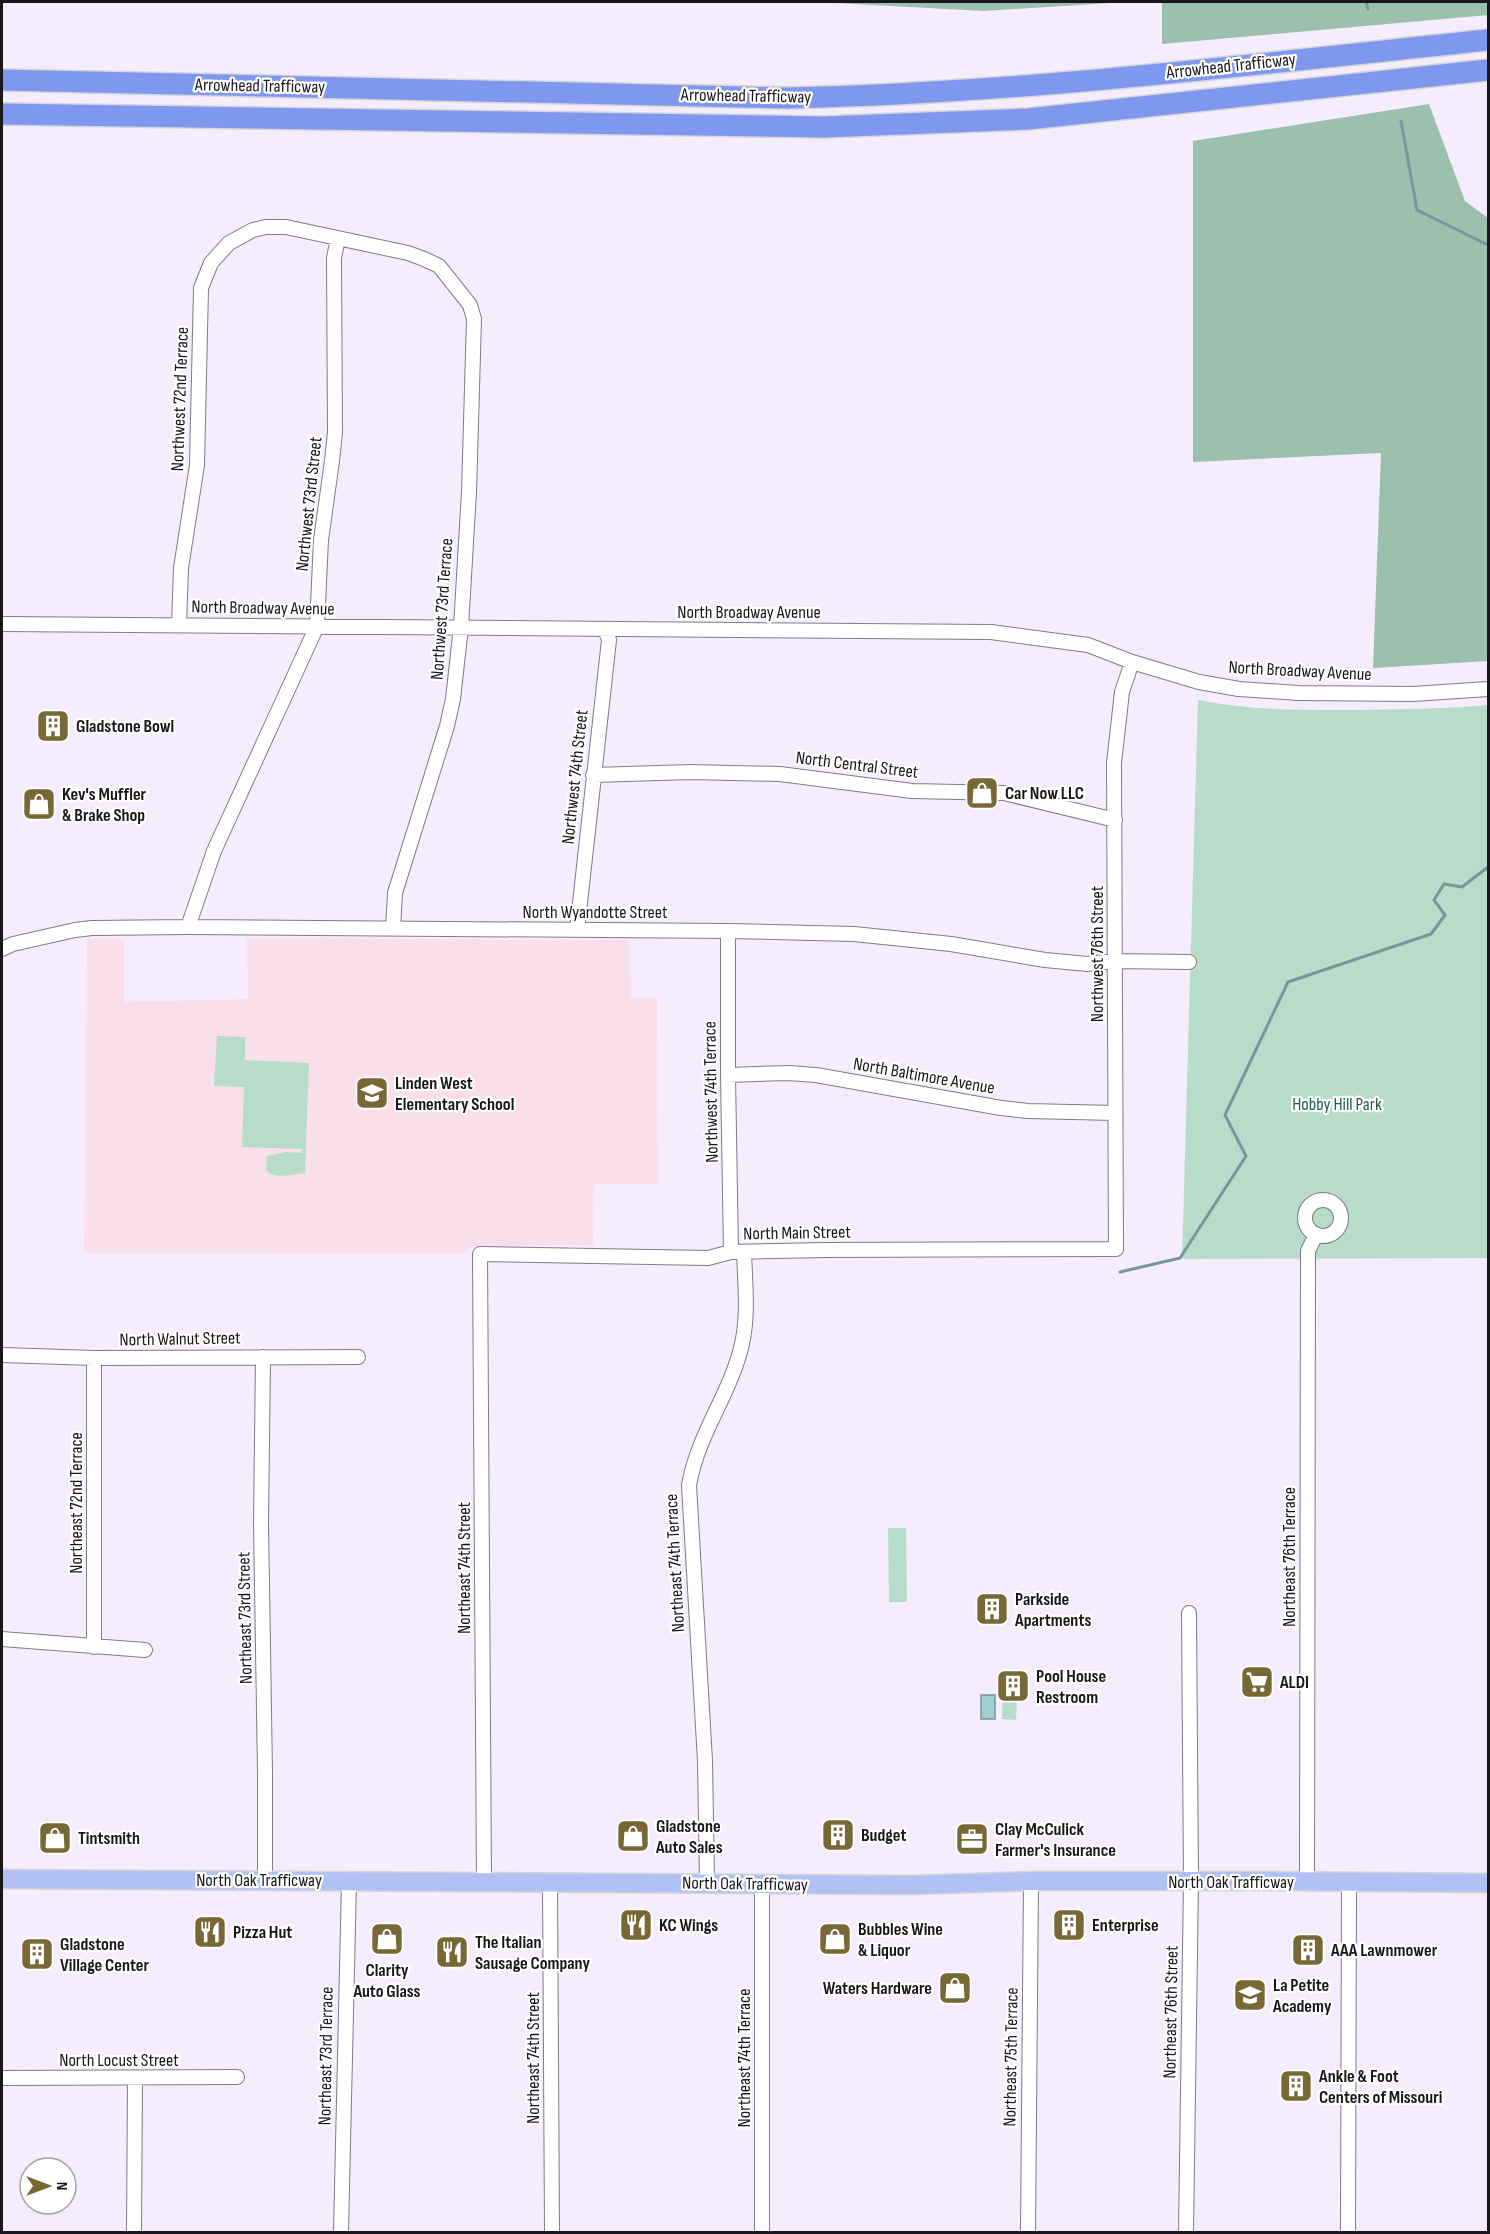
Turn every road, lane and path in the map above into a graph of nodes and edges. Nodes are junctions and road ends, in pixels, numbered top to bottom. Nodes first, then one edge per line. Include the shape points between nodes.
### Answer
1 (1488, 40) edge
2 (1488, 70) edge
3 (2, 80) edge
4 (2, 114) edge
5 (338, 238) junction
6 (221, 251) joint
7 (2, 624) edge
8 (178, 625) junction
9 (317, 626) junction
10 (461, 627) junction
11 (605, 629) junction
12 (1132, 662) junction
13 (1488, 689) edge
14 (593, 775) junction
15 (1115, 820) junction
16 (189, 927) junction
17 (393, 928) junction
18 (577, 930) junction
19 (728, 931) junction
20 (2, 949) edge
21 (1115, 961) junction
22 (1190, 962) dead end
23 (728, 1076) junction
24 (1115, 1113) junction
25 (1316, 1234) dead end
26 (1116, 1249) joint
27 (738, 1252) junction
28 (480, 1254) joint
29 (2, 1355) edge
30 (263, 1356) junction
31 (358, 1357) dead end
32 (94, 1358) junction
33 (1189, 1613) dead end
34 (2, 1640) edge
35 (94, 1647) junction
36 (145, 1650) dead end
37 (2, 1879) edge
38 (265, 1880) junction
39 (349, 1881) junction
40 (484, 1881) junction
41 (1031, 1881) junction
42 (1191, 1881) junction
43 (550, 1882) junction
44 (707, 1882) junction
45 (1307, 1882) junction
46 (1349, 1882) junction
47 (1488, 1883) edge
48 (762, 1884) junction
49 (237, 2077) dead end
50 (2, 2078) edge
51 (135, 2078) junction
52 (134, 2232) edge
53 (341, 2232) edge
54 (552, 2232) edge
55 (762, 2232) edge
56 (1028, 2232) edge
57 (1186, 2232) edge
58 (1348, 2232) edge

1 - 3 highway, Arrowhead Trafficway via 1158,74 876,96 787,98
2 - 4 highway, Arrowhead Trafficway via 1028,119 824,127
5 - 6 street, Northwest 73rd Terrace via 286,227 266,227 240,236
5 - 9 street, Northwest 73rd Street via 334,258 334,432 321,540
5 - 10 street, Northwest 73rd Terrace via 408,253 439,266 470,305 474,326
6 - 8 street, Northwest 72nd Terrace via 201,288 197,465
7 - 8 street, North Broadway Avenue
8 - 9 street, North Broadway Avenue
9 - 10 street, North Broadway Avenue
9 - 16 street, Northwest 73rd Street via 214,851
10 - 11 street, North Broadway Avenue
10 - 17 street, Northwest 73rd Terrace via 447,726 395,893
11 - 12 street, North Broadway Avenue via 992,632 1088,645
11 - 14 street, Northwest 74th Street via 609,640
12 - 13 street, North Broadway Avenue via 1239,689 1403,694
12 - 15 street, Northwest 76th Street via 1122,692 1116,736
14 - 15 street, North Central Street via 780,774 912,791 1004,793
14 - 18 street, Northwest 74th Street
15 - 21 street, Northwest 76th Street
16 - 17 street, North Wyandotte Street
16 - 20 street, North Wyandotte Street via 75,930
17 - 18 street, North Wyandotte Street
18 - 19 street, North Wyandotte Street
19 - 21 street, North Wyandotte Street via 854,934 951,944 1045,960 1087,964
19 - 23 street, Northwest 74th Terrace
21 - 22 street, North Wyandotte Street
21 - 24 street, Northwest 76th Street
23 - 24 street, North Baltimore Avenue via 816,1075 1000,1108
23 - 27 street, Northwest 74th Terrace
24 - 26 street, Northwest 76th Street
25 - 45 street, Northeast 76th Terrace via 1308,1251
26 - 27 street, North Main Street
27 - 28 street, North Main Street via 708,1258
27 - 44 street, Northeast 74th Terrace via 745,1318 741,1348 700,1442 689,1485 705,1761
28 - 40 street, Northeast 74th Street
29 - 32 street, North Walnut Street
30 - 31 street, North Walnut Street
30 - 32 street, North Walnut Street
30 - 38 street, Northeast 73rd Street
32 - 35 street, Northeast 72nd Terrace
33 - 42 street, Northeast 76th Street
34 - 35 street
35 - 36 street
37 - 38 main road, North Oak Trafficway
38 - 39 main road, North Oak Trafficway
39 - 40 main road, North Oak Trafficway
39 - 53 street, Northeast 73rd Terrace
40 - 43 main road, North Oak Trafficway
41 - 42 main road, North Oak Trafficway
41 - 48 main road, North Oak Trafficway
41 - 56 street, Northeast 75th Terrace
42 - 45 main road, North Oak Trafficway
42 - 57 street, Northeast 76th Street
43 - 44 main road, North Oak Trafficway
43 - 54 street, Northeast 74th Street
44 - 48 main road, North Oak Trafficway
45 - 46 main road, North Oak Trafficway
46 - 47 main road, North Oak Trafficway
46 - 58 street
48 - 55 street, Northeast 74th Terrace
49 - 51 street, North Locust Street
50 - 51 street, North Locust Street
51 - 52 street

